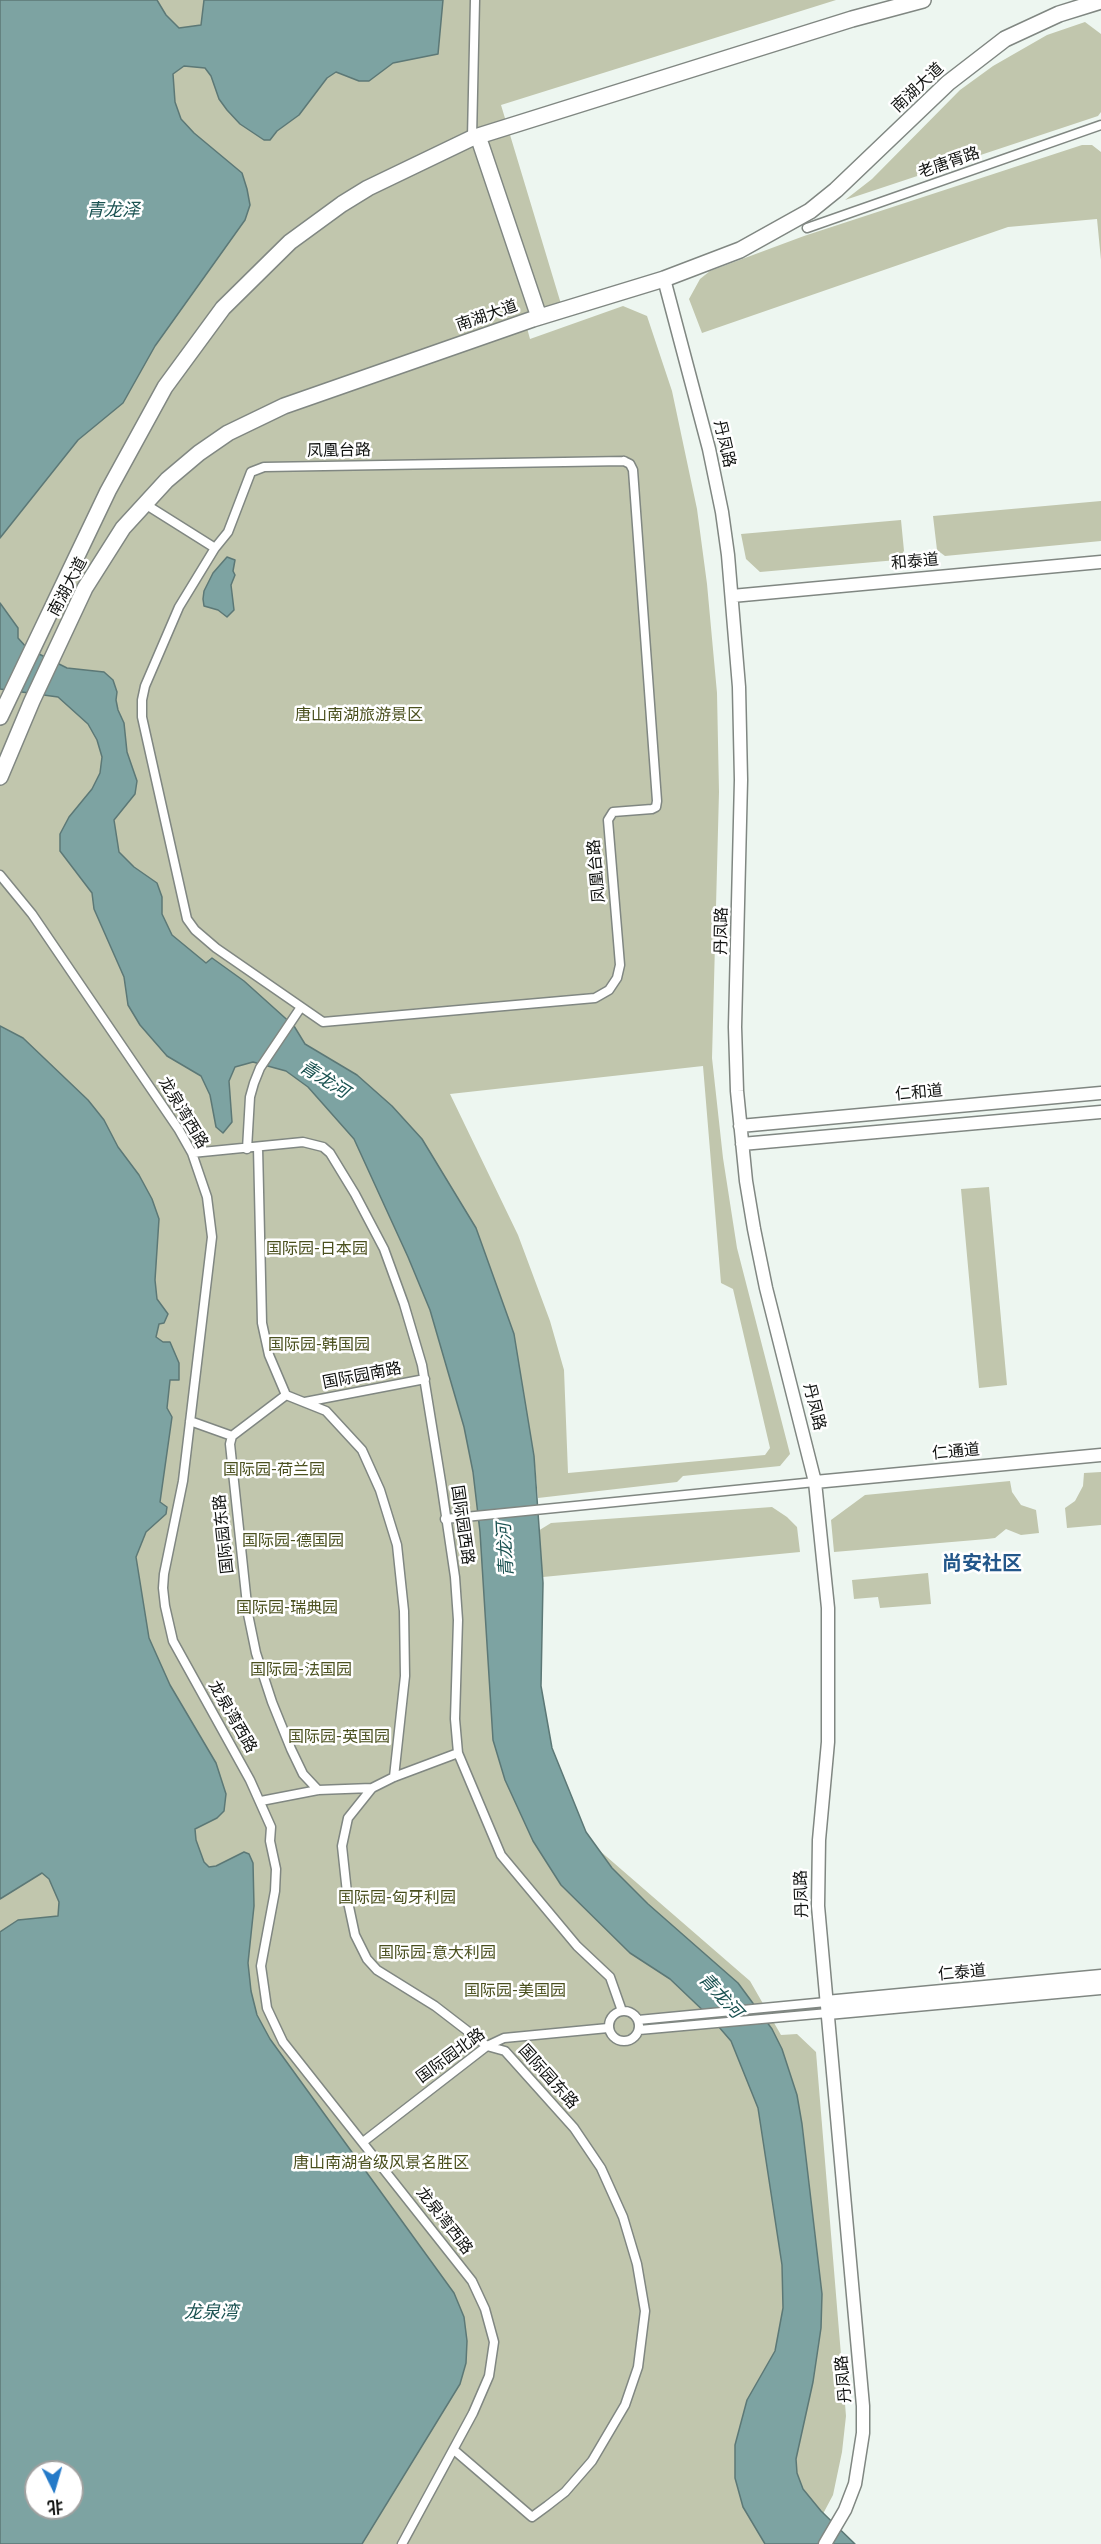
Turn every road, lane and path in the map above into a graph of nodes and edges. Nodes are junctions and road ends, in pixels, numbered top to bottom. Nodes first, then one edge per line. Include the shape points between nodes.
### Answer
1 (475, 0) edge
2 (924, 0) edge
3 (1101, 1) edge
4 (1101, 125) edge
5 (475, 137) junction
6 (807, 228) dead end
7 (664, 279) junction
8 (536, 318) junction
9 (145, 504) junction
10 (215, 548) junction
11 (1101, 562) edge
12 (732, 596) junction
13 (0, 717) edge
14 (0, 777) edge
15 (0, 875) edge
16 (301, 1006) junction
17 (1101, 1093) edge
18 (1101, 1112) edge
19 (740, 1126) junction
20 (742, 1144) junction
21 (258, 1147) junction
22 (248, 1149) junction
23 (192, 1153) junction
24 (425, 1378) junction
25 (286, 1395) junction
26 (304, 1402) junction
27 (190, 1421) junction
28 (232, 1436) junction
29 (1101, 1455) edge
30 (815, 1482) junction
31 (445, 1519) junction
32 (458, 1753) junction
33 (394, 1777) junction
34 (372, 1788) junction
35 (318, 1790) junction
36 (261, 1801) junction
37 (1101, 1976) edge
38 (1101, 1988) edge
39 (827, 2007) junction
40 (622, 2011) junction
41 (638, 2020) junction
42 (608, 2028) junction
43 (639, 2030) junction
44 (487, 2046) junction
45 (363, 2142) junction
46 (454, 2450) junction
47 (402, 2544) edge
48 (825, 2544) edge

1 - 5 street
2 - 5 highway, 南湖大道
3 - 7 highway, 南湖大道 via 1005,39 974,62 810,211 740,250
4 - 6 street, 老唐胥路
5 - 8 highway
5 - 13 highway, 南湖大道 via 342,204 290,242 223,308 165,387 133,442
7 - 8 highway, 南湖大道
7 - 12 main road, 丹凤路 via 709,449 722,512
8 - 9 highway, 南湖大道 via 260,417 199,453
9 - 10 street
9 - 14 highway, 南湖大道 via 123,528 85,588
10 - 16 street, 凤凰台路 via 180,607 145,686 142,717 187,919 216,948
10 - 16 street, 凤凰台路 via 228,532 251,472 258,468 624,461 633,470 657,801 652,809 613,812 608,820 620,965 617,978 609,990 595,998 323,1022
11 - 12 main road, 和泰道
12 - 19 main road, 丹凤路 via 741,780 735,1062
15 - 23 street, 龙泉湾西路 via 32,914
16 - 22 street via 260,1068 250,1097
17 - 19 main road, 仁和道
18 - 20 main road
19 - 20 main road, 丹凤路
20 - 30 main road, 丹凤路 via 764,1280
21 - 22 street, 国际园西路
21 - 24 street, 国际园西路 via 303,1142 330,1153 384,1249
21 - 25 street via 262,1323 269,1355
22 - 23 street, 国际园西路
23 - 27 street, 龙泉湾西路 via 207,1197 212,1238
24 - 26 street, 国际园南路
24 - 31 street, 国际园西路
25 - 26 street
25 - 28 street
26 - 33 street via 326,1411 362,1450 373,1470 397,1545 405,1676
27 - 28 street
27 - 36 street, 龙泉湾西路 via 183,1481 164,1574 165,1606 173,1641
28 - 35 street, 国际园东路 via 244,1582 256,1653 291,1749 303,1774
29 - 30 main road, 仁通道
30 - 31 street
30 - 39 main road, 丹凤路 via 830,1654 828,1742 817,1869
31 - 32 street, 国际园西路 via 457,1609
32 - 33 street, 国际园东路
32 - 40 street, 国际园西路 via 501,1855 576,1946 610,1977
33 - 34 street, 国际园东路
34 - 35 street
34 - 44 street, 国际园东路 via 348,1818 342,1846 348,1902 359,1946 377,1971 435,2006
35 - 36 street
36 - 45 street, 龙泉湾西路 via 271,1827 276,1869 261,1966 267,2008 283,2042
37 - 39 main road, 仁泰道
38 - 39 main road, 仁泰道
39 - 41 street via 795,2005
39 - 43 street via 796,2016
39 - 48 main road, 丹凤路 via 863,2406 861,2457 845,2510
40 - 41 street
40 - 42 street via 614,2015
41 - 43 street
42 - 43 street via 616,2039 625,2042
42 - 44 street, 国际园北路 via 504,2037
44 - 45 street, 国际园北路
44 - 46 street, 国际园东路 via 505,2051 587,2146 601,2168 623,2217 642,2287 643,2341 633,2386 611,2433 565,2492 532,2517
45 - 46 street, 龙泉湾西路 via 472,2281 485,2309 494,2342 489,2376
46 - 47 street, 龙泉湾西路

